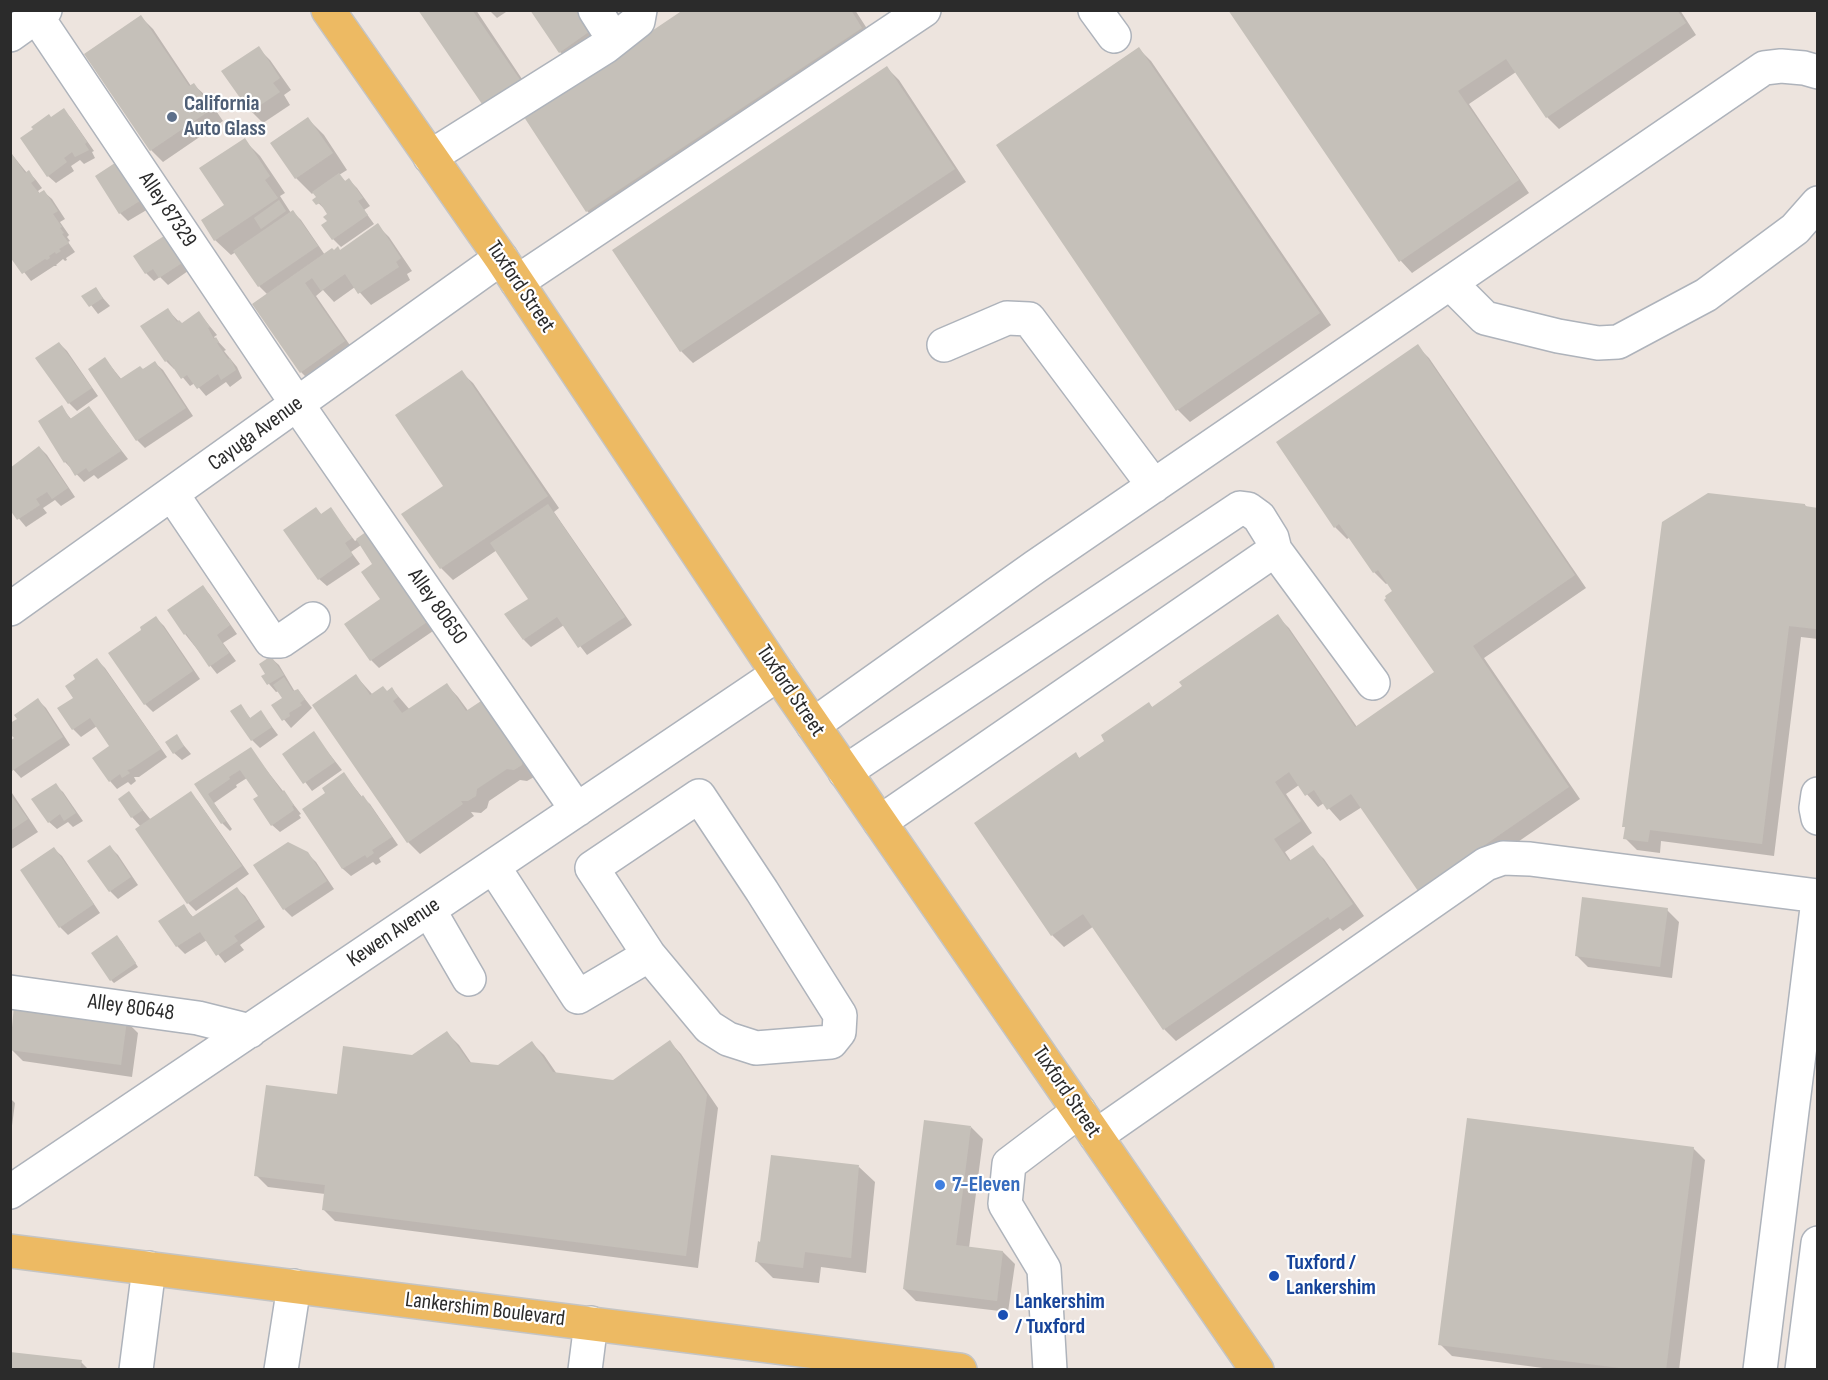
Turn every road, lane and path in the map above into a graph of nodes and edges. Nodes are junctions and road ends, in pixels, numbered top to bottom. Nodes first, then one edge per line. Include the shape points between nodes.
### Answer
1 (328, 10) edge
2 (595, 10) edge
3 (640, 10) edge
4 (924, 10) edge
5 (1095, 10) edge
6 (41, 14) edge
7 (10, 35) edge
8 (1114, 36) dead end
9 (614, 40) junction
10 (1818, 72) edge
11 (430, 157) junction
12 (1818, 203) edge
13 (509, 270) junction
14 (1450, 283) junction
15 (944, 345) dead end
16 (297, 404) junction
17 (1154, 486) junction
18 (172, 494) junction
19 (1275, 550) junction
20 (10, 609) edge
21 (313, 620) dead end
22 (778, 674) junction
23 (1373, 683) dead end
24 (813, 725) junction
25 (845, 772) junction
26 (1818, 794) edge
27 (577, 810) junction
28 (1818, 818) edge
29 (880, 822) junction
30 (493, 866) junction
31 (1818, 898) edge
32 (429, 910) junction
33 (649, 956) junction
34 (469, 980) dead end
35 (10, 992) edge
36 (250, 1031) junction
37 (1087, 1123) junction
38 (10, 1192) edge
39 (10, 1251) edge
40 (1817, 1251) edge
41 (149, 1268) junction
42 (294, 1286) junction
43 (591, 1323) junction
44 (135, 1370) edge
45 (281, 1370) edge
46 (585, 1370) edge
47 (960, 1370) edge
48 (1050, 1370) edge
49 (1257, 1370) edge
50 (1760, 1370) edge
51 (1802, 1370) edge

1 - 11 main road, Tuxford Street
2 - 9 street
3 - 9 street via 638,21
4 - 13 street, Cayuga Avenue
5 - 8 street
6 - 7 street
6 - 16 street, Alley 87329
9 - 11 street
10 - 14 street via 1781,66 1764,68
11 - 13 main road, Tuxford Street
12 - 14 street via 1795,229 1706,295 1618,342 1558,336 1485,318
13 - 16 street, Cayuga Avenue
13 - 22 main road, Tuxford Street
14 - 17 street
15 - 17 street via 1007,318 1029,319
16 - 18 street, Cayuga Avenue
16 - 27 street, Alley 80650
17 - 24 street
18 - 20 street, Cayuga Avenue
18 - 21 street via 271,641 281,641
19 - 23 street
19 - 25 street via 1259,517 1240,508
19 - 29 street
22 - 24 main road, Tuxford Street
22 - 27 street, Kewen Avenue
24 - 25 main road, Tuxford Street
25 - 29 main road, Tuxford Street
26 - 28 street
27 - 30 street, Kewen Avenue
29 - 37 main road, Tuxford Street
30 - 32 street, Kewen Avenue
30 - 33 street via 578,997
31 - 37 street via 1503,858 1485,864
31 - 50 street
32 - 34 street
32 - 36 street, Kewen Avenue
33 - 33 street via 702,1019 728,1039 756,1048 831,1042 839,1032 840,1015 699,796 592,868
35 - 36 street, Alley 80648 via 198,1018
36 - 38 street, Kewen Avenue
37 - 48 street via 1009,1164 1005,1204 1044,1269
37 - 49 main road, Tuxford Street
39 - 41 main road, Lankershim Boulevard
40 - 51 street
41 - 42 main road, Lankershim Boulevard
41 - 44 street
42 - 43 main road, Lankershim Boulevard
42 - 45 street
43 - 46 street
43 - 47 main road, Lankershim Boulevard

